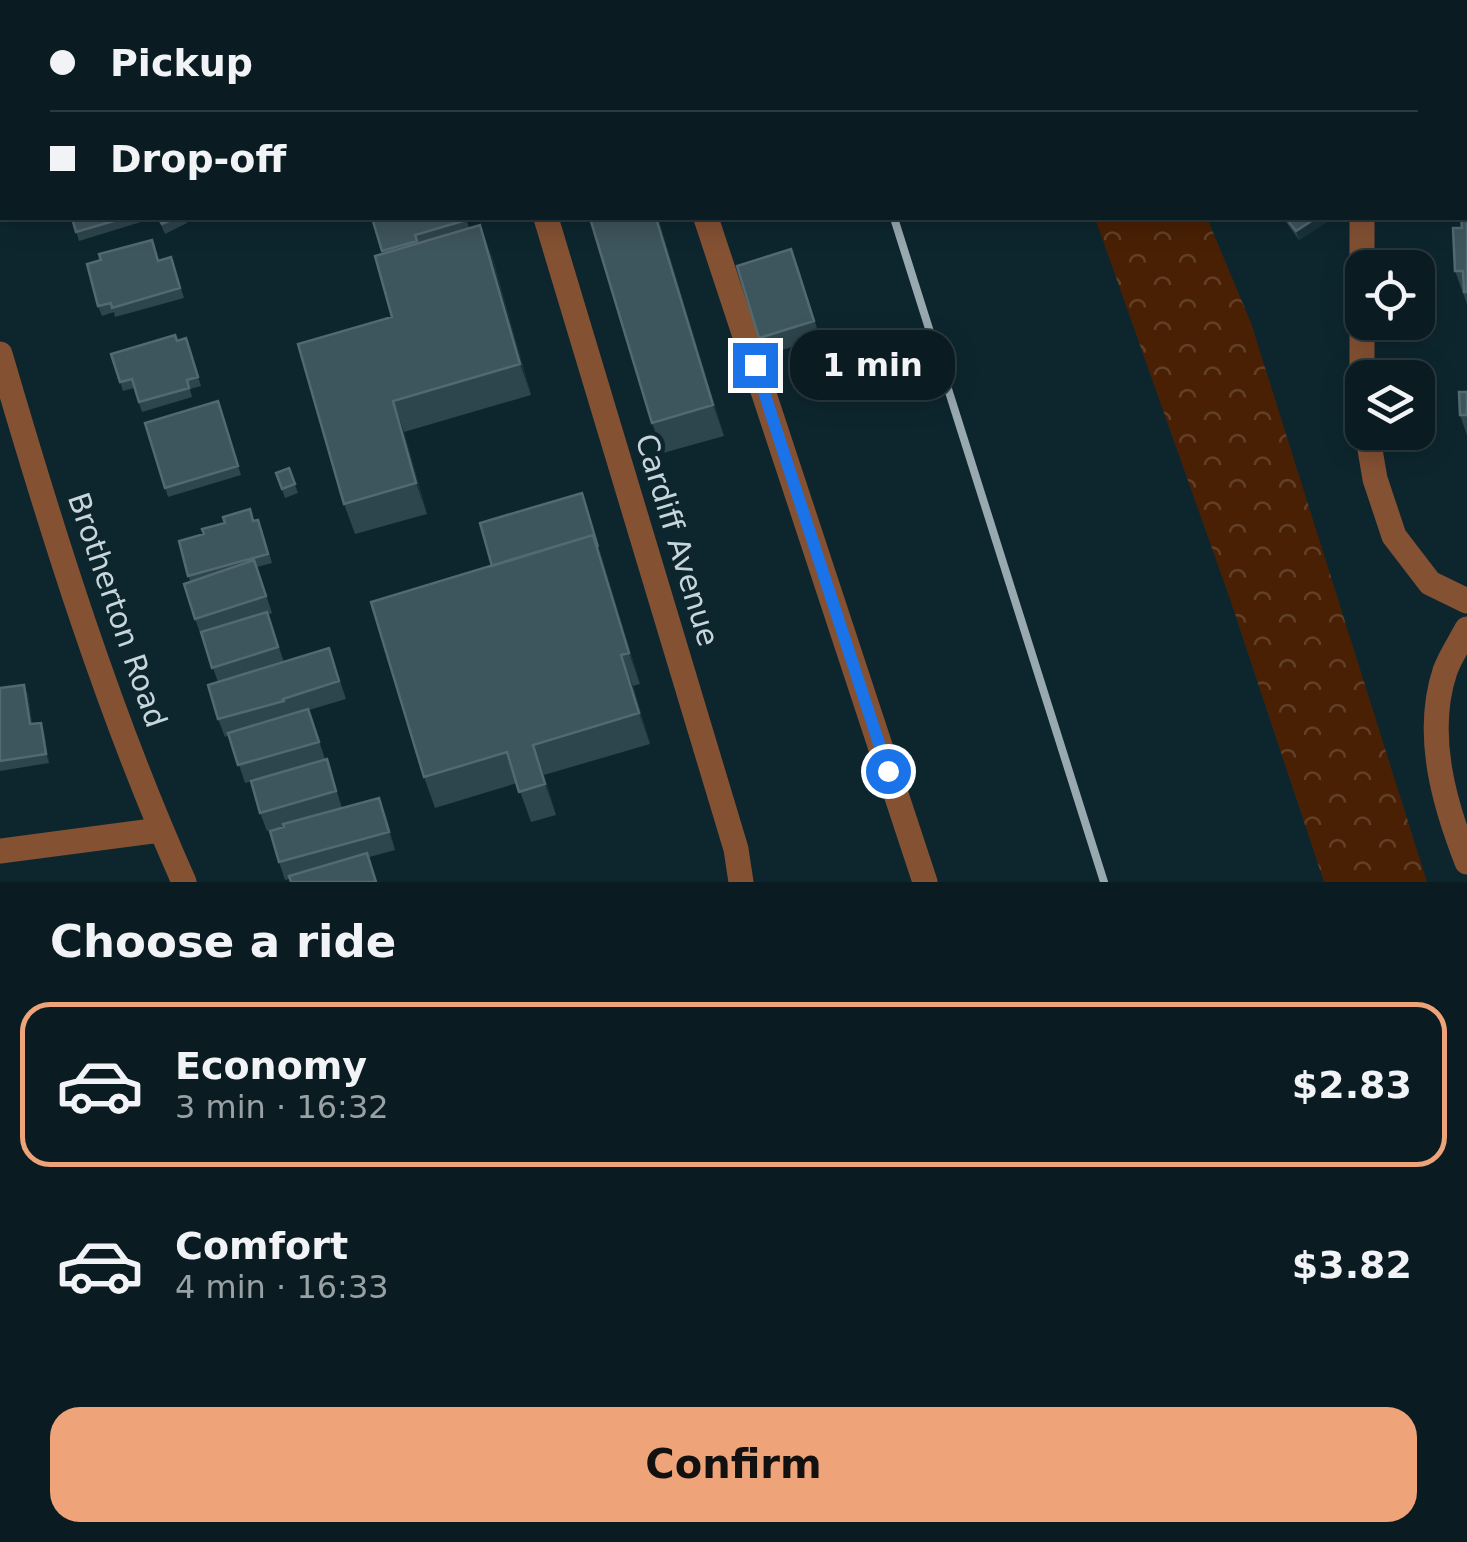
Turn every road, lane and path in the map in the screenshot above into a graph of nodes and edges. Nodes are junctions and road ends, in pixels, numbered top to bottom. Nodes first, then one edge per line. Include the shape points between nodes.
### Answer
1 (547, 220) edge
2 (707, 220) edge
3 (1362, 220) edge
4 (0, 354) edge
5 (1362, 360) edge
6 (7, 403) edge
7 (1370, 450) edge
8 (1467, 601) edge
9 (1467, 629) edge
10 (160, 830) junction
11 (0, 851) edge
12 (1467, 862) edge
13 (184, 882) edge
14 (742, 882) edge
15 (925, 882) edge

1 - 14 street, Cardiff Avenue
2 - 15 street
3 - 5 street
4 - 6 street, Brotherton Road
6 - 10 street, Brotherton Road
7 - 8 street via 1394,536 1430,583
9 - 12 street via 1445,672 1436,755
10 - 11 street
10 - 13 street, Brotherton Road

